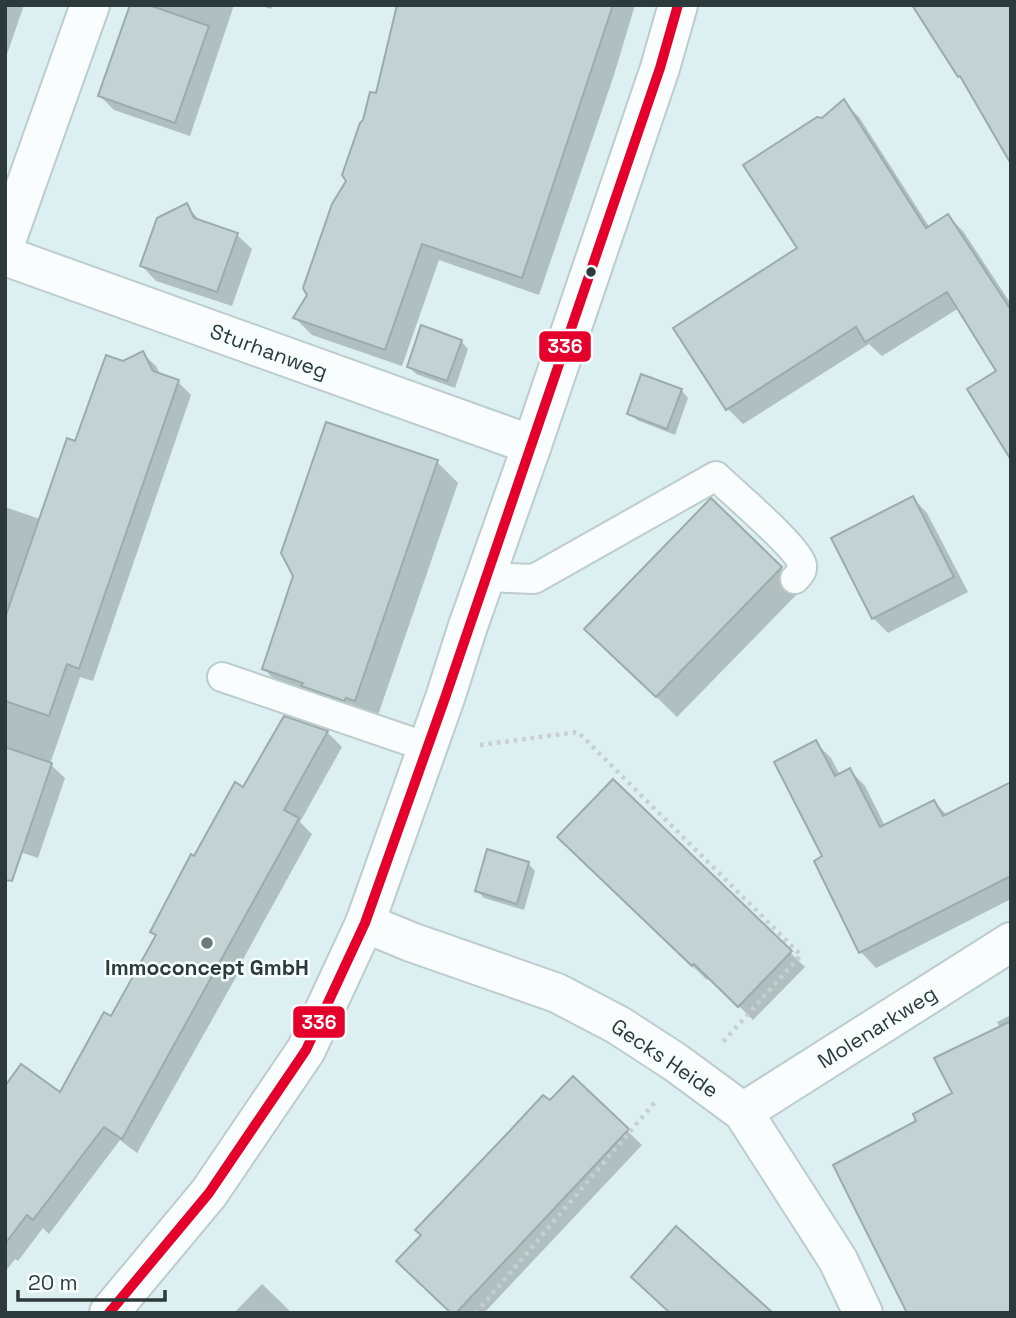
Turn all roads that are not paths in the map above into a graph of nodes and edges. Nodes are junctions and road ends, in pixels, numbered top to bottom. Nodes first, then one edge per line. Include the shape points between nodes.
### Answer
1 (90, 5) edge
2 (678, 5) edge
3 (5, 244) edge
4 (5, 256) edge
5 (532, 445) junction
6 (486, 577) junction
7 (795, 579) dead end
8 (222, 677) dead end
9 (427, 747) junction
10 (365, 923) junction
11 (1011, 942) edge
12 (743, 1112) junction
13 (109, 1313) edge
14 (863, 1313) edge

1 - 3 street
2 - 5 street
4 - 5 street, Sturhanweg
5 - 6 street
6 - 7 lane via 534,579 716,476 792,549 802,563 802,572
6 - 9 street
8 - 9 lane
9 - 10 street
10 - 12 street, Gecks Heide via 557,993 618,1025
10 - 13 street via 306,1050 209,1193
11 - 12 street, Molenarkweg
12 - 14 street, Gecks Heide via 838,1260

